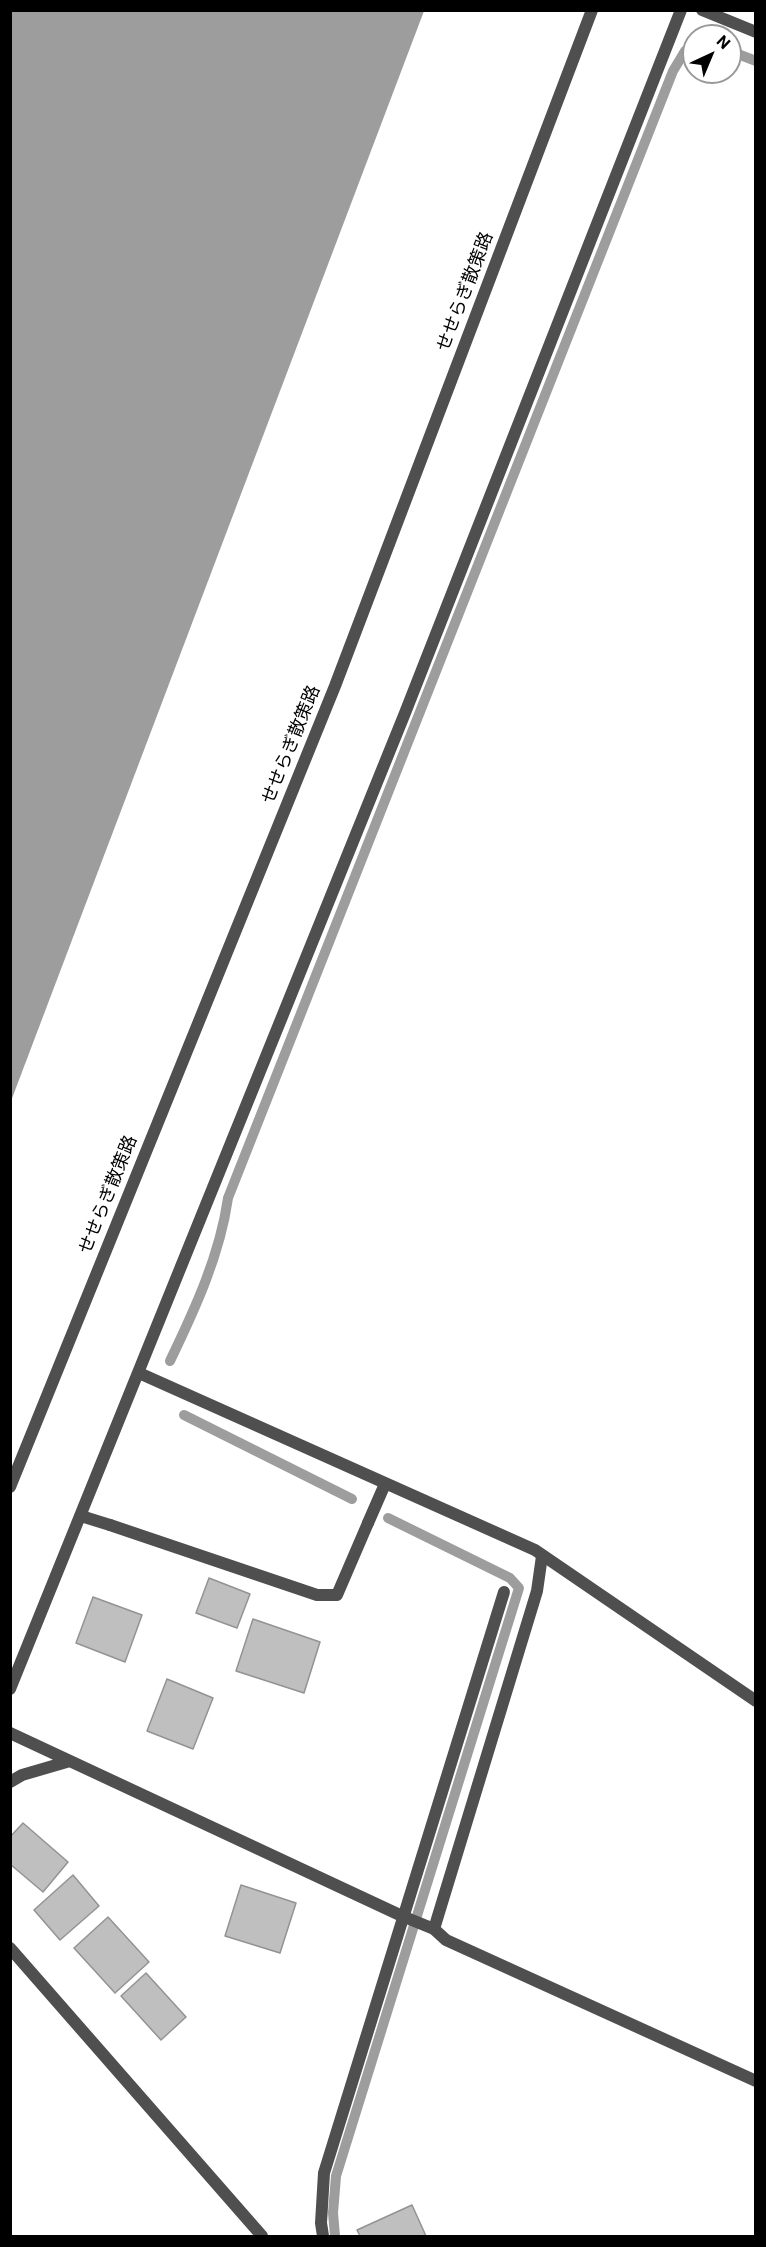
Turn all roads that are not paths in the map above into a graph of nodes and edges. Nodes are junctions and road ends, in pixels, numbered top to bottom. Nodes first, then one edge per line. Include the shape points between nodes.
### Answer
1 (592, 10) edge
2 (681, 10) edge
3 (702, 10) edge
4 (756, 32) edge
5 (139, 1373) junction
6 (385, 1484) junction
7 (10, 1487) edge
8 (81, 1516) junction
9 (542, 1556) junction
10 (504, 1592) dead end
11 (10, 1689) edge
12 (756, 1701) edge
13 (10, 1733) edge
14 (70, 1761) junction
15 (10, 1782) edge
16 (402, 1916) junction
17 (434, 1929) junction
18 (10, 1948) edge
19 (756, 2081) edge
20 (262, 2236) edge
21 (323, 2236) edge

1 - 7 street, せせらぎ散策路 via 335,686
2 - 5 street via 401,724
3 - 4 street
5 - 6 street
5 - 8 street
6 - 8 street via 337,1595 317,1595
6 - 9 street
8 - 11 street
9 - 12 street
9 - 17 street via 537,1591
10 - 16 street
13 - 14 street
14 - 15 street
14 - 16 street
16 - 17 street
16 - 21 street via 324,2173
17 - 19 street via 446,1940
18 - 20 street

